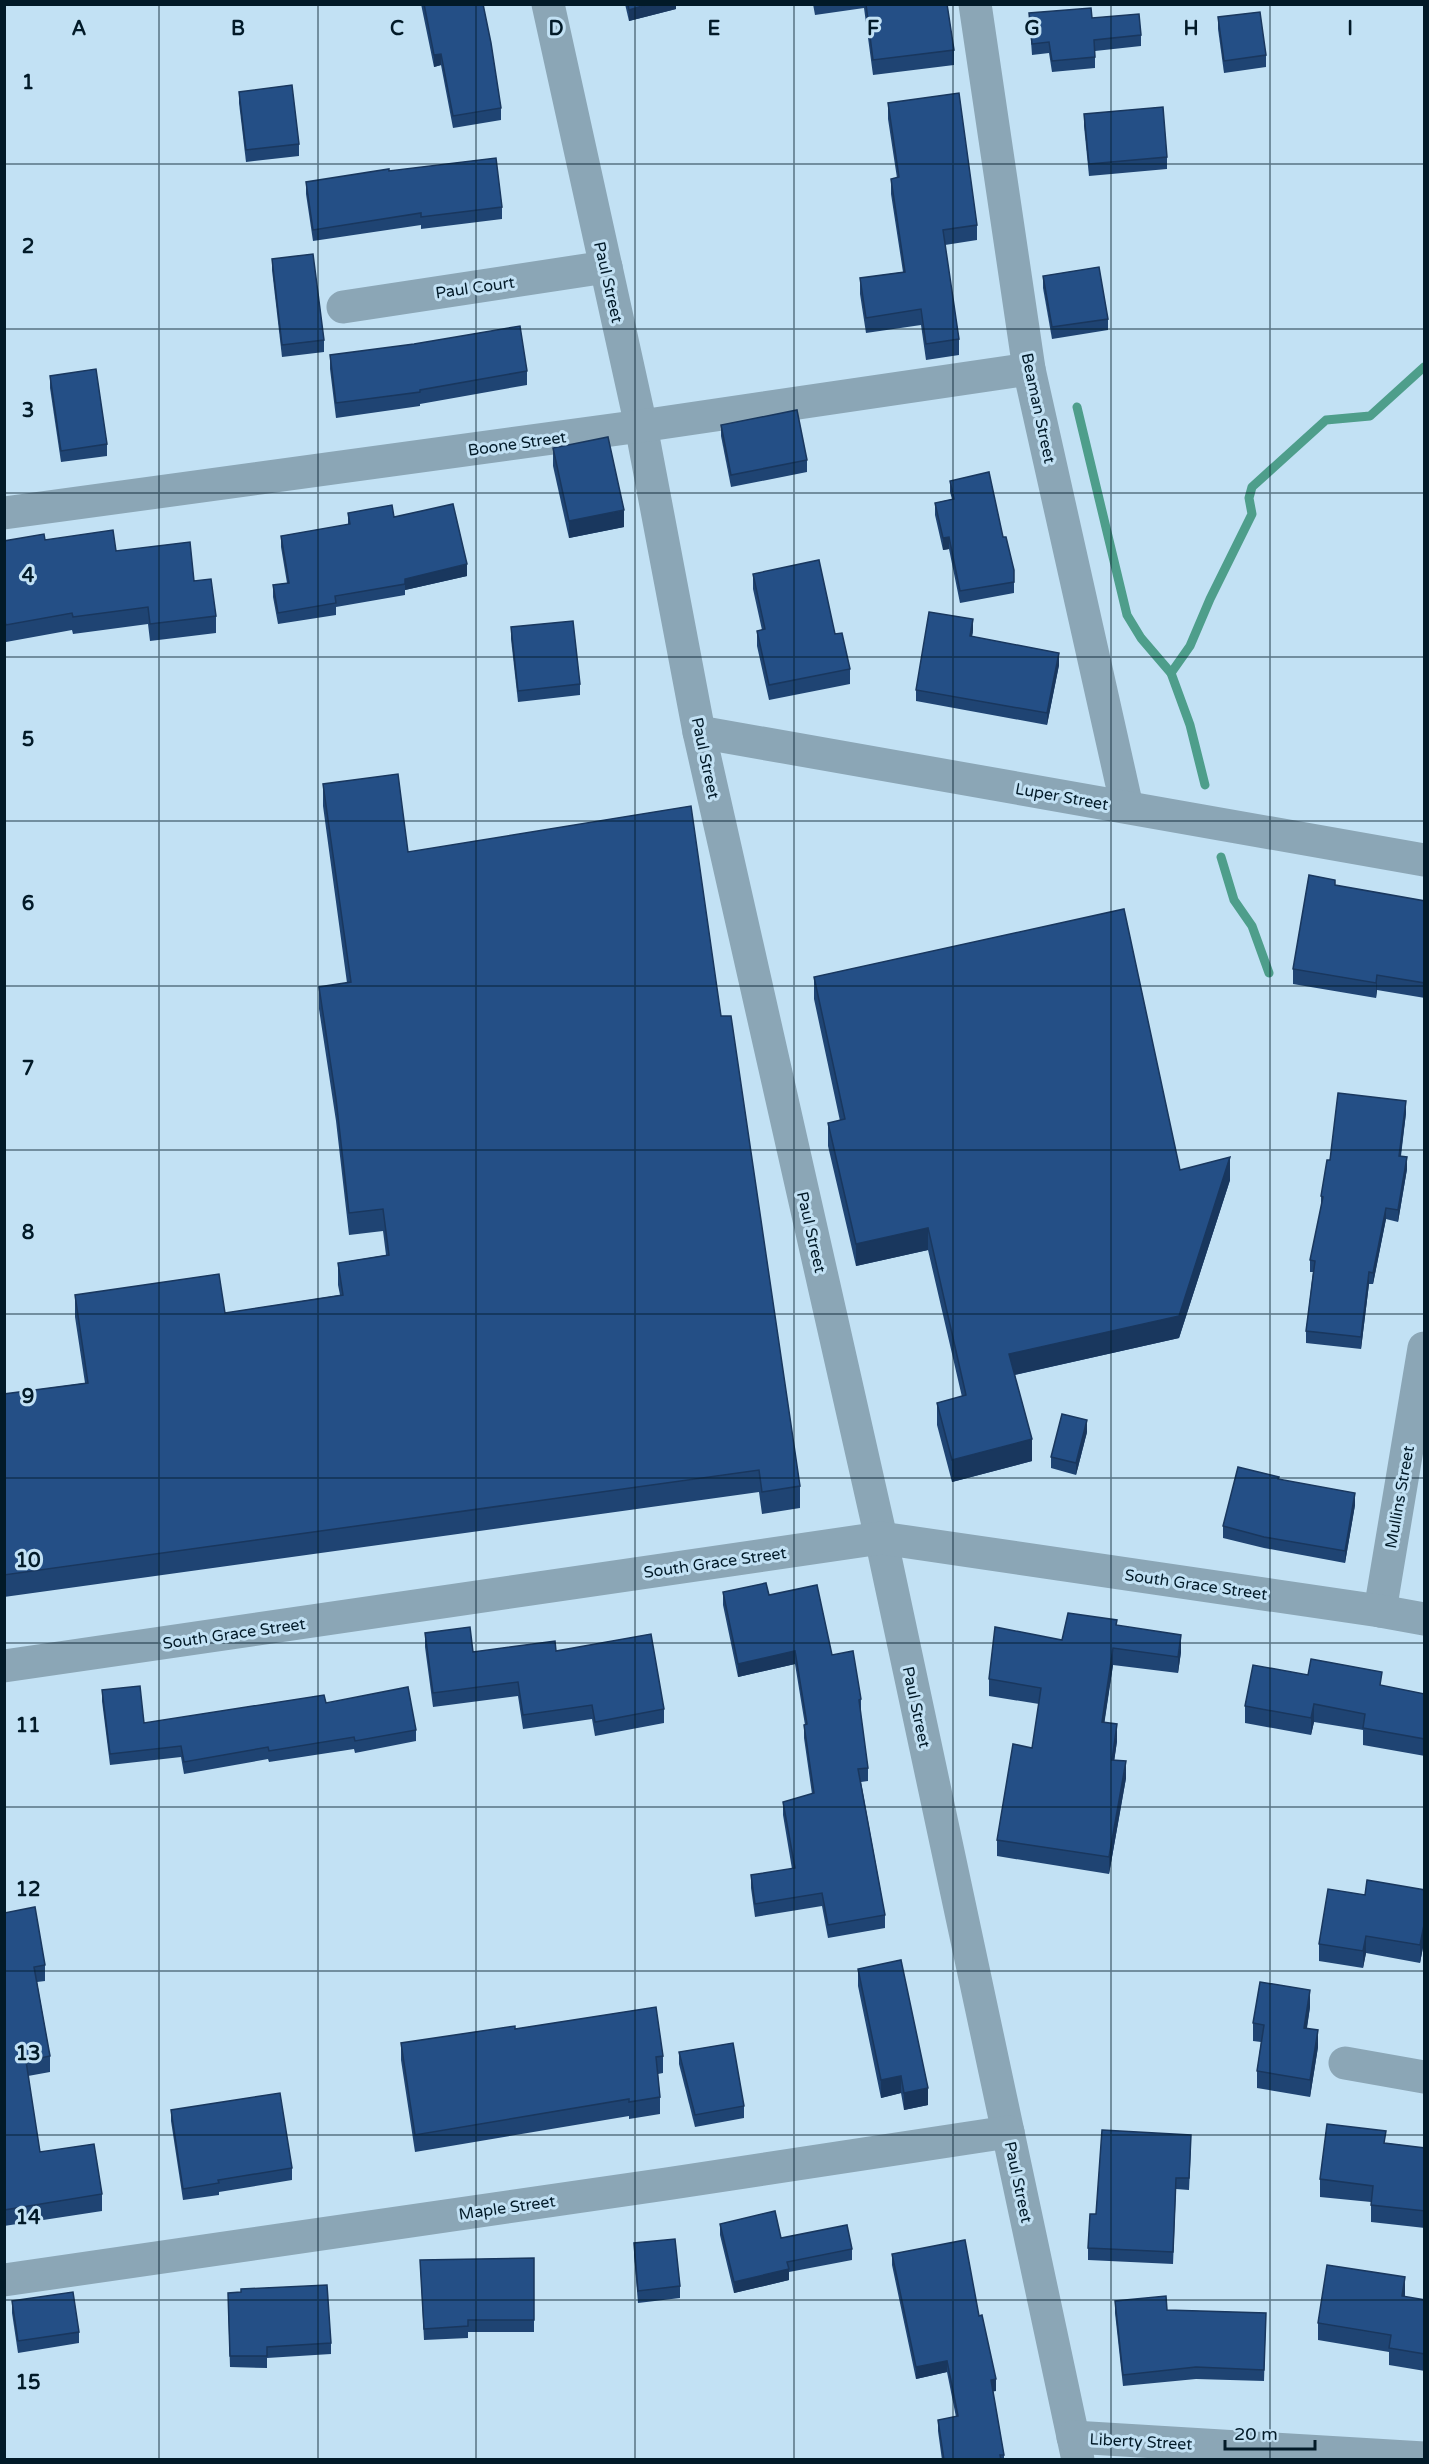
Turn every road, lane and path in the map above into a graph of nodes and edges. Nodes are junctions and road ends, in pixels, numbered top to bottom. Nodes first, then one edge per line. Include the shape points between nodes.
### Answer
1 (548, 4) edge
2 (975, 4) edge
3 (606, 267) junction
4 (344, 306) dead end
5 (1029, 369) junction
6 (641, 426) junction
7 (4, 513) edge
8 (699, 732) junction
9 (1127, 807) junction
10 (1425, 860) edge
11 (1425, 1347) edge
12 (881, 1538) junction
13 (1380, 1611) junction
14 (1425, 1620) edge
15 (4, 1666) edge
16 (1345, 2063) dead end
17 (1425, 2077) edge
18 (1008, 2132) junction
19 (4, 2280) edge
20 (1076, 2448) edge
21 (1425, 2458) edge

1 - 3 street, Paul Street
2 - 5 street, Beaman Street
3 - 4 street, Paul Court
3 - 6 street, Paul Street
5 - 6 street, Boone Street
5 - 9 street, Beaman Street
6 - 7 street, Boone Street
6 - 8 street, Paul Street
8 - 9 street, Luper Street
8 - 12 street, Paul Street
9 - 10 street, Luper Street
11 - 13 street, Mullins Street
12 - 13 street, South Grace Street
12 - 15 street, South Grace Street
12 - 18 street, Paul Street
13 - 14 street, South Grace Street
16 - 17 street
18 - 19 street, Maple Street
18 - 20 street, Paul Street
20 - 21 street, Liberty Street

